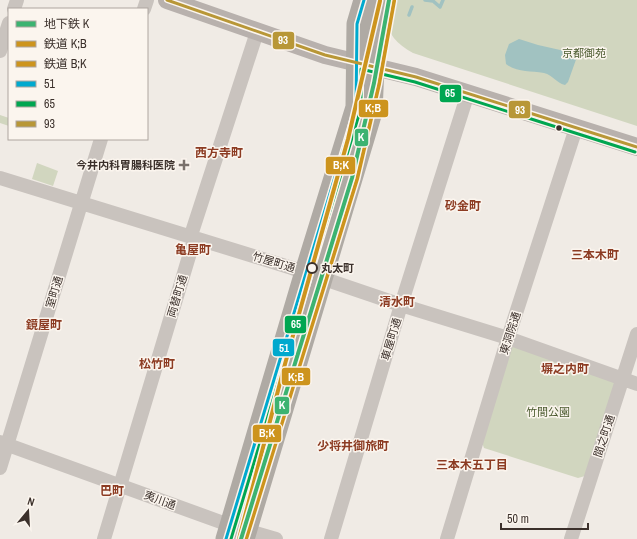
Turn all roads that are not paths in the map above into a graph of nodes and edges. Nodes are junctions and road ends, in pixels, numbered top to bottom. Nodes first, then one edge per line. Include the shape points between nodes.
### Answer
1 (167, 0) edge
2 (364, 0) edge
3 (380, 0) edge
4 (8, 26) edge
5 (257, 32) junction
6 (0, 51) edge
7 (365, 65) junction
8 (468, 93) junction
9 (576, 128) junction
10 (101, 140) edge
11 (637, 147) edge
12 (0, 178) edge
13 (81, 202) junction
14 (193, 237) junction
15 (313, 275) junction
16 (402, 306) junction
17 (637, 334) edge
18 (508, 338) junction
19 (622, 379) junction
20 (637, 384) edge
21 (4, 443) edge
22 (0, 468) edge
23 (121, 485) junction
24 (236, 533) edge
25 (104, 539) edge
26 (276, 539) edge
27 (331, 539) edge
28 (447, 539) edge
29 (571, 539) edge

1 - 5 main road
2 - 7 highway via 358,24
3 - 7 highway
4 - 6 street
5 - 7 main road via 325,55
5 - 14 street, 両替町通 via 192,232
7 - 8 main road
7 - 15 highway
8 - 9 main road
8 - 16 street, 車屋町通
9 - 11 main road
9 - 18 street, 東洞院通
10 - 13 street, 室町通
12 - 13 street, 竹屋町通
13 - 14 street, 竹屋町通
13 - 21 street, 室町通
14 - 15 street, 竹屋町通
14 - 23 street, 両替町通
15 - 16 street, 竹屋町通
15 - 24 highway
16 - 18 street, 竹屋町通
16 - 27 street, 車屋町通
17 - 19 street, 間之町通
18 - 19 street, 竹屋町通
18 - 28 street, 東洞院通
19 - 20 street, 竹屋町通
19 - 29 street, 間之町通
21 - 22 street, 室町通
21 - 23 street, 夷川通
23 - 24 street, 夷川通
23 - 25 street, 両替町通
24 - 26 street, 夷川通

